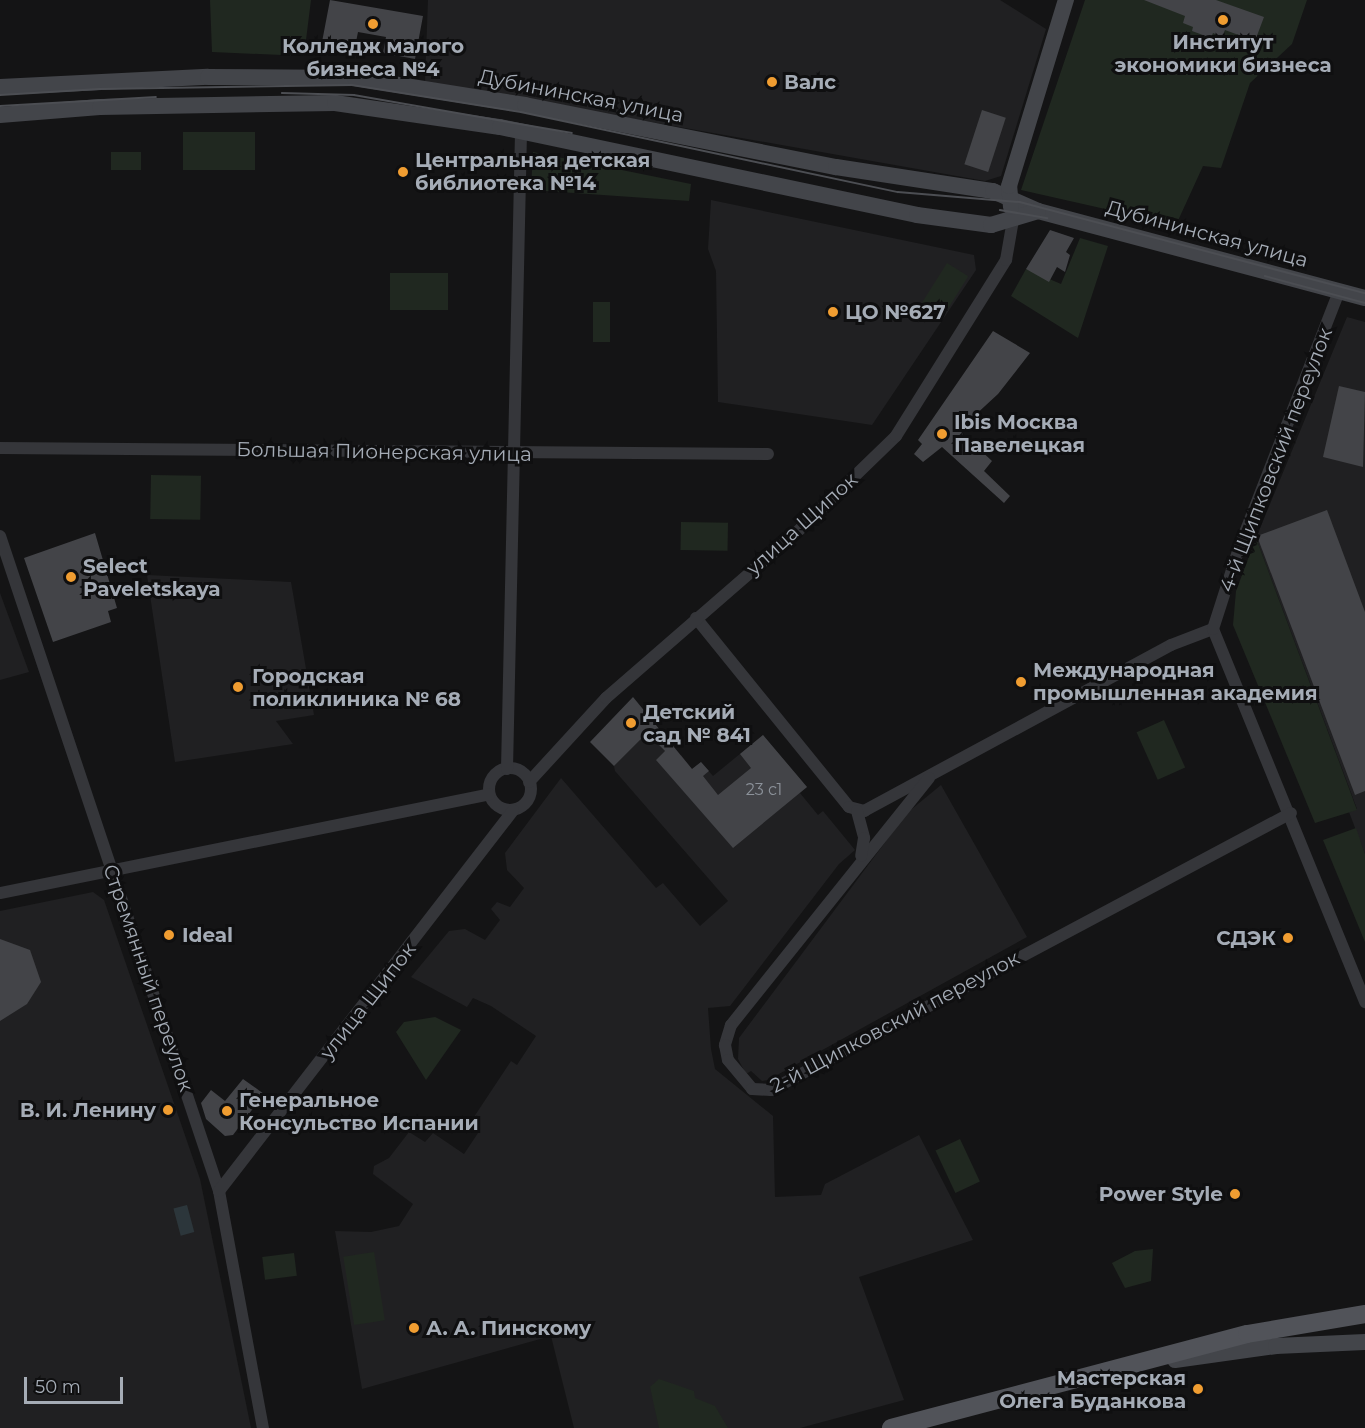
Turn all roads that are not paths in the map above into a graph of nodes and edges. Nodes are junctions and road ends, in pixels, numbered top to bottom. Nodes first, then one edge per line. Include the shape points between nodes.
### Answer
1 (1066, 0) edge
2 (0, 87) edge
3 (0, 114) edge
4 (521, 131) junction
5 (1009, 191) junction
6 (1038, 211) junction
7 (1013, 220) junction
8 (1339, 291) junction
9 (1365, 298) edge
10 (0, 448) edge
11 (511, 454) junction
12 (768, 454) dead end
13 (0, 536) edge
14 (696, 618) junction
15 (1213, 629) junction
16 (507, 769) junction
17 (929, 778) junction
18 (529, 782) junction
19 (489, 794) junction
20 (513, 810) junction
21 (857, 811) junction
22 (1291, 813) junction
23 (861, 857) junction
24 (111, 870) junction
25 (0, 893) edge
26 (1362, 985) edge
27 (1365, 1002) edge
28 (219, 1191) junction
29 (1365, 1314) edge
30 (1365, 1341) edge
31 (1101, 1372) junction
32 (263, 1428) edge
33 (891, 1428) edge

1 - 5 main road
2 - 5 main road, Дубининская улица via 208,77 356,78
3 - 4 main road via 100,107 335,103
4 - 7 main road via 811,191 852,205 981,225
4 - 11 street
5 - 6 main road, Дубининская улица
5 - 7 main road
6 - 7 main road
6 - 8 main road, Дубининская улица
7 - 14 street, улица Щипок via 1006,260 896,436 796,533
8 - 9 main road, Дубининская улица
8 - 15 street, 4-й Щипковский переулок via 1239,548
10 - 11 street, Большая Пионерская улица
11 - 12 street, Большая Пионерская улица
11 - 16 street
13 - 24 street, Стремянный переулок
14 - 18 street, улица Щипок via 592,711
14 - 21 street via 849,807
15 - 17 street via 1171,645
15 - 22 street
16 - 18 street via 520,771
16 - 19 street via 494,775
17 - 21 street via 869,810
17 - 23 street, 2-й Щипковский переулок
18 - 20 street via 528,800
19 - 20 street via 501,808
19 - 24 street
20 - 28 street, улица Щипок
21 - 23 street via 864,838
22 - 23 street, 2-й Щипковский переулок via 771,1090 752,1089 729,1060 725,1045 731,1025
22 - 26 street
24 - 25 street
24 - 28 street, Стремянный переулок
26 - 27 street
28 - 32 street, Стремянный переулок
29 - 31 main road via 1274,1328
30 - 31 main road via 1276,1346
31 - 33 main road

